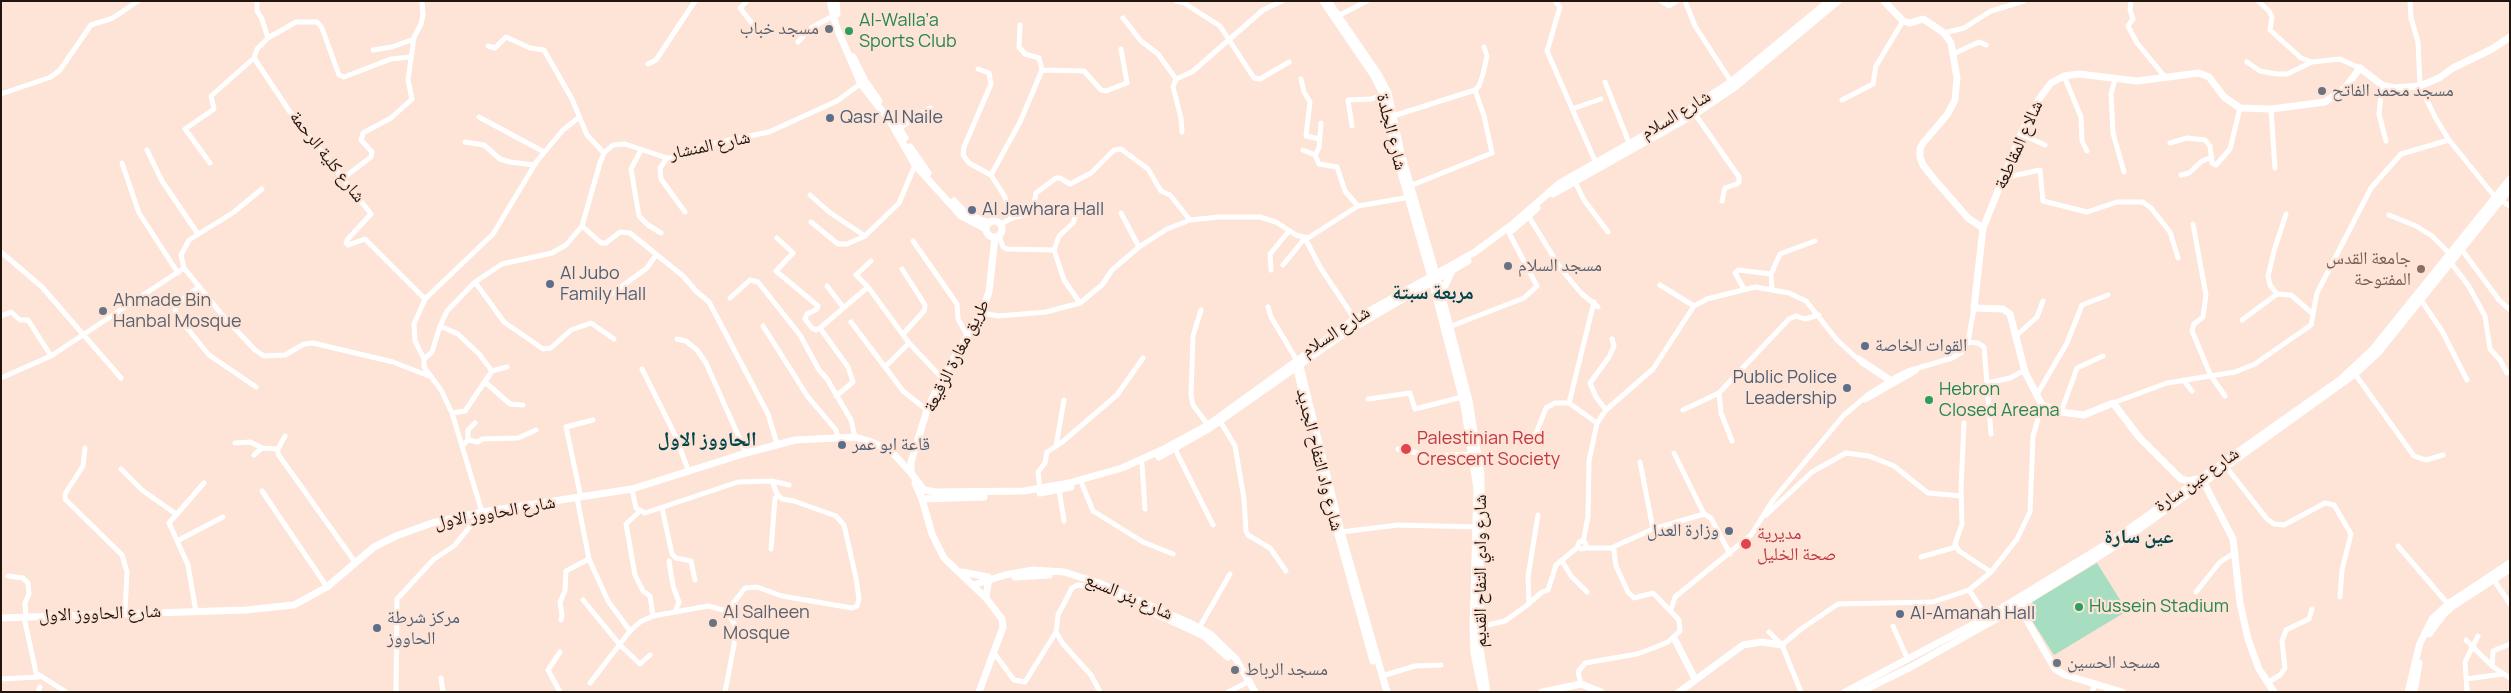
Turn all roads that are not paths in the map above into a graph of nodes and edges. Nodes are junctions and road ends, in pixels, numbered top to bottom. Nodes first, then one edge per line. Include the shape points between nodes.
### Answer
1 (138, 1) edge
2 (257, 1) edge
3 (422, 1) edge
4 (695, 1) edge
5 (747, 1) edge
6 (830, 1) edge
7 (836, 1) edge
8 (1176, 1) edge
9 (1282, 1) edge
10 (1323, 1) edge
11 (1329, 1) edge
12 (1367, 1) edge
13 (1555, 1) edge
14 (1661, 1) edge
15 (1676, 1) edge
16 (1685, 1) edge
17 (1829, 1) edge
18 (1838, 1) edge
19 (1884, 1) edge
20 (2024, 1) edge
21 (2131, 1) edge
22 (2258, 1) edge
23 (2410, 1) edge
24 (833, 16) junction
25 (1336, 17) junction
26 (1123, 18) dead end
27 (1903, 22) junction
28 (754, 26) dead end
29 (1020, 26) dead end
30 (1944, 33) junction
31 (2510, 36) edge
32 (1229, 37) junction
33 (268, 38) junction
34 (414, 39) junction
35 (798, 42) dead end
36 (1986, 45) dead end
37 (488, 46) dead end
38 (1484, 47) dead end
39 (1121, 49) dead end
40 (374, 50) dead end
41 (1953, 54) junction
42 (410, 56) junction
43 (254, 58) junction
44 (1289, 62) dead end
45 (2247, 62) dead end
46 (2312, 62) junction
47 (648, 64) dead end
48 (2360, 68) junction
49 (978, 69) dead end
50 (1042, 70) junction
51 (2064, 76) junction
52 (2166, 77) junction
53 (1176, 79) junction
54 (1301, 79) dead end
55 (2115, 79) junction
56 (863, 82) junction
57 (1605, 82) dead end
58 (1733, 84) junction
59 (2382, 85) junction
60 (2420, 86) junction
61 (1475, 90) junction
62 (1, 94) edge
63 (1383, 95) junction
64 (1601, 99) dead end
65 (1842, 100) dead end
66 (930, 108) dead end
67 (2240, 108) junction
68 (1572, 109) junction
69 (2271, 109) junction
70 (1695, 114) junction
71 (1394, 116) junction
72 (479, 117) dead end
73 (578, 118) junction
74 (1321, 123) dead end
75 (1352, 126) dead end
76 (900, 128) junction
77 (1182, 132) dead end
78 (2021, 134) junction
79 (1319, 139) junction
80 (2449, 140) junction
81 (2386, 141) dead end
82 (465, 142) dead end
83 (1629, 143) junction
84 (2170, 143) dead end
85 (2045, 145) dead end
86 (147, 150) dead end
87 (641, 150) junction
88 (1303, 150) dead end
89 (2088, 151) dead end
90 (544, 152) junction
91 (604, 153) junction
92 (1315, 154) junction
93 (2212, 157) junction
94 (667, 158) junction
95 (1595, 161) junction
96 (210, 163) dead end
97 (122, 164) dead end
98 (534, 165) junction
99 (915, 165) junction
100 (2275, 168) dead end
101 (2124, 172) dead end
102 (992, 175) junction
103 (2181, 175) dead end
104 (2003, 178) junction
105 (2510, 178) edge
106 (342, 179) junction
107 (1574, 180) junction
108 (1410, 186) junction
109 (262, 189) dead end
110 (2510, 189) edge
111 (810, 195) dead end
112 (1410, 197) junction
113 (2498, 198) junction
114 (1722, 200) dead end
115 (1358, 206) junction
116 (2510, 206) edge
117 (1078, 209) dead end
118 (685, 212) dead end
119 (1121, 213) dead end
120 (2286, 214) dead end
121 (2389, 215) dead end
122 (1529, 217) junction
123 (1012, 218) junction
124 (1190, 220) junction
125 (811, 222) dead end
126 (1001, 224) junction
127 (2194, 224) dead end
128 (582, 226) junction
129 (988, 226) junction
130 (1983, 228) junction
131 (1289, 230) junction
132 (1608, 232) dead end
133 (661, 233) dead end
134 (1509, 233) junction
135 (198, 234) junction
136 (865, 236) junction
137 (997, 236) junction
138 (778, 238) dead end
139 (1305, 238) junction
140 (913, 241) dead end
141 (1815, 241) dead end
142 (1139, 247) junction
143 (2459, 248) junction
144 (1054, 250) junction
145 (1, 252) edge
146 (656, 254) junction
147 (2450, 254) junction
148 (2178, 258) dead end
149 (1431, 259) junction
150 (871, 261) dead end
151 (2451, 263) junction
152 (1283, 266) dead end
153 (184, 268) junction
154 (1450, 269) junction
155 (902, 270) dead end
156 (1271, 270) dead end
157 (178, 273) junction
158 (1771, 274) junction
159 (1434, 278) junction
160 (476, 282) junction
161 (1660, 285) dead end
162 (828, 286) dead end
163 (199, 287) junction
164 (868, 287) junction
165 (1744, 289) junction
166 (1772, 289) junction
167 (1419, 290) junction
168 (2277, 294) junction
169 (2108, 295) dead end
170 (607, 297) dead end
171 (1439, 297) junction
172 (730, 298) dead end
173 (425, 299) junction
174 (2421, 300) junction
175 (2043, 301) dead end
176 (1594, 302) junction
177 (1080, 303) junction
178 (1598, 306) dead end
179 (1694, 306) junction
180 (844, 307) junction
181 (1268, 307) dead end
182 (1974, 308) junction
183 (1201, 310) dead end
184 (2510, 310) edge
185 (981, 313) junction
186 (2313, 314) junction
187 (1819, 315) junction
188 (1, 316) edge
189 (1353, 320) junction
190 (2242, 320) dead end
191 (852, 322) dead end
192 (1361, 324) junction
193 (440, 326) junction
194 (763, 326) dead end
195 (820, 328) junction
196 (1449, 328) junction
197 (904, 333) junction
198 (85, 334) junction
199 (967, 335) junction
200 (2017, 335) junction
201 (614, 339) dead end
202 (677, 339) dead end
203 (1612, 339) dead end
204 (1968, 342) junction
205 (909, 344) junction
206 (51, 356) junction
207 (2103, 356) dead end
208 (1143, 358) dead end
209 (424, 359) junction
210 (1297, 363) junction
211 (507, 367) dead end
212 (885, 367) junction
213 (642, 369) dead end
214 (2025, 370) junction
215 (492, 371) junction
216 (2507, 373) dead end
217 (1285, 374) junction
218 (2356, 374) junction
219 (430, 376) junction
220 (2211, 376) junction
221 (1, 378) edge
222 (121, 378) dead end
223 (942, 378) junction
224 (1298, 379) junction
225 (2183, 380) junction
226 (2468, 380) dead end
227 (1891, 381) junction
228 (485, 382) junction
229 (1988, 382) junction
230 (256, 387) dead end
231 (2192, 391) dead end
232 (1719, 393) junction
233 (836, 396) junction
234 (2036, 396) junction
235 (2225, 396) dead end
236 (1462, 397) junction
237 (1368, 399) dead end
238 (1064, 400) dead end
239 (1569, 403) junction
240 (2113, 403) junction
241 (523, 405) dead end
242 (2042, 405) junction
243 (928, 410) junction
244 (1606, 410) junction
245 (1683, 410) dead end
246 (2061, 412) junction
247 (452, 413) junction
248 (593, 420) dead end
249 (1220, 421) junction
250 (475, 423) dead end
251 (1597, 423) junction
252 (1964, 423) dead end
253 (1208, 425) junction
254 (536, 430) dead end
255 (1991, 434) dead end
256 (285, 436) dead end
257 (1535, 436) dead end
258 (855, 437) junction
259 (838, 438) junction
260 (468, 440) junction
261 (1732, 441) dead end
262 (235, 443) dead end
263 (777, 444) junction
264 (463, 445) junction
265 (1056, 446) junction
266 (85, 448) dead end
267 (262, 448) junction
268 (278, 449) junction
269 (1175, 449) junction
270 (1398, 449) dead end
271 (746, 453) junction
272 (1674, 453) dead end
273 (914, 454) junction
274 (1476, 454) junction
275 (254, 455) dead end
276 (2444, 455) dead end
277 (900, 458) junction
278 (1640, 462) dead end
279 (1142, 464) junction
280 (2227, 468) junction
281 (122, 469) dead end
282 (689, 472) junction
283 (911, 473) junction
284 (2197, 479) junction
285 (772, 481) junction
286 (204, 483) dead end
287 (2204, 483) junction
288 (1082, 484) junction
289 (790, 485) dead end
290 (632, 489) junction
291 (1040, 489) junction
292 (1059, 490) junction
293 (262, 491) dead end
294 (778, 496) junction
295 (1961, 496) junction
296 (579, 498) junction
297 (922, 499) junction
298 (662, 508) junction
299 (1145, 508) dead end
300 (482, 512) junction
301 (639, 512) junction
302 (176, 514) junction
303 (1704, 514) junction
304 (1538, 515) dead end
305 (223, 517) dead end
306 (1764, 517) junction
307 (1064, 521) dead end
308 (1213, 525) dead end
309 (1479, 527) junction
310 (1653, 529) junction
311 (1342, 532) junction
312 (177, 541) junction
313 (2398, 546) dead end
314 (1956, 547) junction
315 (771, 548) dead end
316 (1581, 548) junction
317 (1611, 548) junction
318 (2234, 553) junction
319 (1173, 554) dead end
320 (1730, 554) junction
321 (1922, 557) dead end
322 (589, 559) junction
323 (669, 560) dead end
324 (1562, 560) junction
325 (355, 562) junction
326 (2510, 563) edge
327 (953, 566) junction
328 (2510, 569) edge
329 (1286, 571) dead end
330 (1991, 572) junction
331 (1230, 574) dead end
332 (8, 576) dead end
333 (996, 577) junction
334 (695, 580) dead end
335 (2494, 580) junction
336 (988, 584) junction
337 (975, 586) junction
338 (327, 587) junction
339 (1098, 587) junction
340 (1969, 590) junction
341 (1586, 592) dead end
342 (2196, 592) dead end
343 (1675, 597) junction
344 (2340, 597) dead end
345 (986, 598) junction
346 (583, 600) dead end
347 (2017, 603) junction
348 (1529, 604) junction
349 (2448, 604) junction
350 (1664, 605) junction
351 (2509, 606) edge
352 (1671, 609) junction
353 (2312, 609) dead end
354 (727, 611) junction
355 (125, 612) junction
356 (196, 612) junction
357 (675, 612) junction
358 (653, 616) junction
359 (25, 617) junction
360 (1987, 617) junction
361 (1, 618) edge
362 (560, 620) dead end
363 (1893, 626) dead end
364 (1199, 628) junction
365 (1476, 628) junction
366 (630, 631) junction
367 (1056, 632) junction
368 (1769, 632) dead end
369 (2478, 636) dead end
370 (1674, 638) junction
371 (2466, 640) dead end
372 (2510, 644) edge
373 (620, 645) junction
374 (1782, 645) junction
375 (2472, 648) junction
376 (560, 652) dead end
377 (994, 654) junction
378 (650, 655) dead end
379 (1908, 660) junction
380 (1441, 664) dead end
381 (2492, 666) junction
382 (2503, 674) junction
383 (1382, 676) junction
384 (40, 677) junction
385 (1, 678) edge
386 (441, 678) dead end
387 (2510, 678) edge
388 (2466, 679) junction
389 (1695, 680) junction
390 (1246, 682) junction
391 (590, 683) dead end
392 (2096, 683) junction
393 (2267, 683) junction
394 (1581, 684) junction
395 (66, 692) edge
396 (396, 692) edge
397 (442, 692) edge
398 (560, 692) edge
399 (725, 692) edge
400 (980, 692) edge
401 (1100, 692) edge
402 (1228, 692) edge
403 (1250, 692) edge
404 (1255, 692) edge
405 (1382, 692) edge
406 (1387, 692) edge
407 (1482, 692) edge
408 (1487, 692) edge
409 (1542, 692) edge
410 (1601, 692) edge
411 (1679, 692) edge
412 (1801, 692) edge
413 (1845, 692) edge
414 (1860, 692) edge
415 (2092, 692) edge
416 (2122, 692) edge
417 (2274, 692) edge
418 (2408, 692) edge
419 (2414, 692) edge
420 (2467, 692) edge

1 - 62 street via 113,18 91,25 51,78
2 - 33 street via 256,11
3 - 34 street via 421,24
4 - 47 street via 656,60
5 - 28 street via 740,8
6 - 24 street
7 - 56 street via 840,25
8 - 32 street via 1207,16
9 - 32 street via 1263,10
10 - 25 street, شارع الجلدة
11 - 25 street, شارع الجلدة
12 - 25 street
13 - 68 street via 1560,7 1547,51
14 - 15 street via 1669,6
16 - 58 street via 1695,26
17 - 58 street, شارع السلام
18 - 58 street, شارع السلام
19 - 27 street
20 - 30 street via 1991,12 1964,28
21 - 52 street via 2134,19 2128,26 2137,43
22 - 46 street via 2270,11 2270,30 2300,58
23 - 60 street via 2418,42
24 - 35 street via 811,28
24 - 56 street
25 - 63 street, شارع الجلدة
25 - 71 street, شارع الجلدة via 1385,86
26 - 53 street via 1141,41 1158,54
27 - 30 street via 1923,20
27 - 65 street via 1876,66 1873,84
29 - 50 street via 1019,48 1025,54 1039,58
30 - 41 street via 1951,42
31 - 60 street
32 - 44 street via 1254,78 1260,79
32 - 53 street via 1192,72
33 - 42 street via 296,22 317,22 339,74 344,77 391,59
33 - 43 street via 257,49
34 - 40 street
34 - 42 street
36 - 41 street via 1980,42
37 - 73 street via 495,48 506,37 530,48 544,50 572,99
38 - 61 street via 1483,74
39 - 50 street via 1127,83 1105,91 1084,71
41 - 130 street via 1957,84 1955,100 1947,115 1923,143 1920,158 1968,218
42 - 106 street via 408,80 412,99 391,118 363,134 361,140 372,152 371,157
43 - 96 street via 211,96 214,109 185,129
43 - 106 street, شارع كلية الرحمة via 290,112
45 - 46 street via 2260,71 2287,74
46 - 48 street via 2340,59
48 - 59 street
48 - 69 street via 2345,88 2325,102
49 - 102 street via 989,73 991,84 963,153 968,162
50 - 102 street
51 - 55 street via 2079,74
51 - 78 street, شالاع المقاطعة via 2044,91
51 - 89 street via 2081,117 2082,141
52 - 55 street
52 - 67 street via 2204,74 2224,97
53 - 77 street via 1173,86
54 - 79 street via 1310,102 1306,136
55 - 101 street via 2111,94 2113,133
56 - 76 street
56 - 94 street, شارع المنشار via 837,101 769,132 705,145
56 - 99 street
57 - 83 street
58 - 70 street, شارع السلام
58 - 83 street, شارع السلام
59 - 60 street via 2394,88
59 - 81 street via 2380,114
60 - 80 street
61 - 71 street
61 - 108 street via 1492,153
63 - 75 street via 1348,100
63 - 112 street, شارع الجلدة via 1393,146
64 - 68 street
66 - 76 street
67 - 69 street
67 - 93 street via 2230,149 2216,165 2212,163
68 - 95 street
69 - 100 street
70 - 107 street, شارع السلام
70 - 114 street via 1739,177 1740,182 1725,188
71 - 108 street, شارع الجلدة
72 - 90 street
73 - 90 street
73 - 91 street via 587,135
74 - 79 street
76 - 129 street via 918,161 959,207
78 - 85 street
78 - 104 street, شالاع المقاطعة
79 - 92 street
80 - 113 street
80 - 186 street via 2401,154 2370,188 2317,293
82 - 98 street via 484,145 500,159
83 - 95 street, شارع السلام
84 - 93 street via 2187,138 2203,139 2210,146
86 - 135 street via 162,181
87 - 91 street, شارع المنشار via 618,143
87 - 94 street, شارع المنشار
87 - 133 street via 631,168 639,216
88 - 92 street
90 - 98 street
91 - 128 street
92 - 115 street via 1318,164 1337,168 1345,191
93 - 103 street
94 - 118 street via 660,168 661,179
95 - 154 street, شارع السلام via 1551,189 1486,244
97 - 157 street via 139,214
98 - 173 street via 492,234
99 - 129 street via 961,216
99 - 136 street via 898,204
102 - 123 street via 1005,197
104 - 130 street, شالاع المقاطعة
104 - 148 street via 2040,170 2043,201 2087,212 2117,202 2143,202 2170,232
105 - 113 street
106 - 173 street, شارع كلية الرحمة via 370,214 346,243 365,239
107 - 122 street, شارع السلام via 1554,192
107 - 132 street via 1584,200
108 - 112 street, شارع الجلدة
109 - 135 street via 234,212
110 - 113 street
111 - 136 street
112 - 115 street
112 - 149 street, شارع الجلدة
112 - 159 street, شارع الجلدة
113 - 116 street
113 - 143 street
115 - 139 street
117 - 144 street via 1073,223 1059,236
119 - 142 street
120 - 168 street via 2268,276
121 - 147 street via 2432,236
122 - 134 street, شارع السلام
122 - 176 street via 1561,269 1581,293
123 - 124 street via 1033,212 1036,193 1057,178 1070,184 1091,173 1114,150 1121,149 1148,169 1161,191 1170,195
123 - 126 street
124 - 131 street via 1218,216 1260,217
124 - 142 street via 1167,229
125 - 136 street via 838,244 847,244
126 - 129 street via 994,221
126 - 137 street via 1002,231
127 - 220 street via 2206,295 2203,317 2194,324 2192,331
128 - 146 street via 601,243 620,232 628,232
128 - 160 street via 566,245 552,253 502,264
129 - 137 street via 989,235
130 - 182 street, شالاع المقاطعة
131 - 139 street
131 - 156 street via 1270,254
134 - 154 street, شارع السلام via 1478,256
134 - 196 street via 1537,286 1524,298
135 - 153 street via 189,240 181,255
137 - 144 street via 1007,249
137 - 185 street, طريق مغارة الزقيعة via 989,292
138 - 195 street via 793,253 776,271 815,302 818,309 807,314 805,319 812,328
139 - 152 street
139 - 189 street
140 - 199 street via 957,304 958,319
141 - 158 street via 1780,254
142 - 177 street
143 - 147 street, شارع عين سارة
143 - 151 street, شارع عين سارة
143 - 184 street
144 - 177 street via 1064,280
145 - 198 street via 42,287
146 - 170 street via 646,268
146 - 263 street via 711,304 768,414
147 - 284 street, شارع عين سارة via 2358,365
149 - 154 street
149 - 159 street, شارع الجلدة
150 - 164 street via 856,276
151 - 174 street, شارع عين سارة
151 - 216 street via 2485,316 2489,346
153 - 157 street
153 - 163 street
154 - 159 street, شارع السلام
154 - 171 street
155 - 197 street via 925,305 924,311
157 - 198 street
158 - 165 street via 1738,270 1735,273
158 - 166 street
159 - 167 street, شارع السلام
159 - 171 street, شارع وادي التفاح القديم
159 - 189 street, شارع السلام
160 - 193 street via 447,311
160 - 201 street via 504,322 542,349 551,348 571,330 591,323
161 - 179 street
162 - 180 street
163 - 219 street via 261,354 280,356 313,343 393,362
163 - 230 street via 176,304 174,310 209,355
164 - 180 street
164 - 197 street
165 - 166 street
165 - 179 street via 1706,299
166 - 187 street via 1806,301
167 - 171 street
167 - 192 street, شارع السلام
168 - 186 street via 2291,295
168 - 190 street
169 - 234 street via 2082,305 2067,343
171 - 196 street, شارع وادي التفاح القديم
171 - 236 street, شارع وادي التفاح القديم
172 - 233 street via 748,281 757,281 800,335
173 - 209 street via 414,324 415,341
174 - 218 street, شارع عين سارة via 2377,354
174 - 226 street
175 - 200 street via 2037,317
176 - 178 street
176 - 239 street
177 - 185 street via 1046,312 999,316
179 - 244 street via 1653,369
180 - 195 street
181 - 210 street
182 - 200 street via 2006,311 2012,318
182 - 204 street
183 - 253 street via 1192,336 1191,395 1194,406
185 - 199 street, طريق مغارة الزقيعة
186 - 220 street via 2312,325 2255,364
187 - 227 street via 1837,340
187 - 232 street via 1789,319
188 - 206 street via 12,312 20,320 28,320
189 - 192 street
189 - 210 street, شارع السلام
191 - 212 street
192 - 210 street, شارع السلام
193 - 209 street via 432,352
193 - 215 street via 458,334
194 - 259 street via 808,397 836,430
195 - 233 street via 848,368 853,382
196 - 274 street, شارع وادي التفاح القديم via 1469,401
197 - 205 street
198 - 206 street
198 - 222 street
199 - 223 street, طريق مغارة الزقيعة
200 - 214 street
202 - 271 street via 686,341 706,362
203 - 244 street via 1614,346 1609,357 1590,383
204 - 227 street via 1958,355
204 - 229 street via 1978,342 1984,347
205 - 212 street
205 - 223 street
206 - 221 street
207 - 246 street via 2076,368
208 - 265 street via 1117,395
209 - 219 street via 424,368
210 - 217 street, شارع السلام
210 - 224 street, شارع واد التفاح الجديد
210 - 253 street, شارع السلام
210 - 311 street, شارع واد التفاح الجديد
211 - 215 street
212 - 243 street via 903,391
213 - 282 street via 664,410
214 - 229 street via 2010,378
214 - 234 street
215 - 228 street
217 - 224 street
217 - 249 street, شارع السلام
218 - 276 street via 2414,456 2426,460
218 - 280 street, شارع عين سارة
219 - 247 street
220 - 225 street
220 - 235 street
223 - 243 street, طريق مغارة الزقيعة
224 - 405 street, شارع واد التفاح الجديد
225 - 231 street
225 - 240 street
227 - 306 street via 1862,400 1831,428 1773,500
228 - 241 street via 510,404
228 - 247 street via 465,410
229 - 255 street
232 - 245 street
232 - 261 street via 1721,414
233 - 258 street via 851,420
234 - 242 street
236 - 237 street via 1415,409 1410,393
236 - 274 street, شارع وادي التفاح القديم
238 - 265 street
239 - 251 street
239 - 257 street via 1555,403 1546,408
240 - 246 street via 2084,415
240 - 284 street via 2144,443 2181,479
242 - 246 street
242 - 330 street via 2033,436 2030,512 2017,539
243 - 273 street, طريق مغارة الزقيعة
244 - 251 street
247 - 264 street
248 - 296 street via 566,427
249 - 269 street, شارع السلام
249 - 329 street via 1235,446 1248,535 1270,548
250 - 260 street via 468,430
251 - 316 street via 1589,461 1588,517 1584,542 1578,543
252 - 295 street
253 - 291 street, شارع السلام via 1122,468
254 - 260 street via 518,438
256 - 268 street
258 - 259 street, شارع الحاووز الاول
258 - 277 street via 891,451
259 - 263 street, شارع الحاووز الاول
260 - 264 street
262 - 267 street via 250,442
263 - 271 street, شارع الحاووز الاول
264 - 300 street
265 - 291 street via 1047,452 1045,463 1038,470
266 - 355 street via 84,466 65,499 122,555 127,572
267 - 268 street
267 - 275 street
268 - 325 street via 278,454
269 - 279 street, شارع السلام
269 - 308 street
270 - 274 street via 1433,456
271 - 282 street, شارع الحاووز الاول
272 - 303 street
273 - 277 street via 907,460
273 - 283 street, طريق مغارة الزقيعة
274 - 309 street, شارع وادي التفاح القديم via 1483,498
277 - 283 street
278 - 310 street
279 - 288 street, شارع السلام via 1123,473
279 - 299 street
280 - 287 street, شارع عين سارة
280 - 344 street via 2267,519 2277,525 2284,525 2325,503 2334,505 2351,534 2342,570
281 - 302 street via 142,490
282 - 290 street, شارع الحاووز الاول
283 - 291 street, شارع السلام via 924,490 936,492 1024,492
283 - 297 street
284 - 287 street
284 - 347 street, شارع عين سارة via 2113,540
285 - 289 street
285 - 294 street
285 - 298 street via 738,482
286 - 302 street
287 - 318 street via 2233,539
287 - 347 street, شارع عين سارة via 2117,545
288 - 292 street, شارع السلام
288 - 319 street via 1093,511 1143,542
290 - 296 street, شارع الحاووز الاول
290 - 301 street
292 - 297 street, شارع السلام via 1025,496
292 - 307 street
293 - 338 street
294 - 315 street via 775,498
294 - 354 street via 836,516 844,525 856,578 857,606 852,608 782,596 757,587 744,588
295 - 306 street via 1928,493 1894,466 1869,456 1846,453 1812,472
295 - 314 street via 1962,524 1955,540
296 - 300 street, شارع الحاووز الاول
296 - 322 street
297 - 327 street via 932,534 944,558
298 - 301 street
298 - 334 street via 672,554 691,561
300 - 325 street, شارع الحاووز الاول via 396,536
300 - 396 street via 454,546 434,559 397,599
301 - 358 street via 626,524 635,575 643,592 650,596
302 - 312 street via 169,524
303 - 310 street
303 - 320 street via 1711,518
304 - 348 street via 1528,577
305 - 312 street
306 - 320 street
309 - 311 street via 1398,525
309 - 365 street, شارع وادي التفاح القديم
310 - 317 street
311 - 383 street, شارع واد التفاح الجديد
312 - 356 street via 188,565
313 - 349 street
314 - 321 street
314 - 330 street
316 - 317 street
316 - 324 street
317 - 350 street via 1628,592 1634,598 1653,593
318 - 342 street via 2220,562
318 - 393 street via 2248,639 2255,662
320 - 343 street
322 - 362 street via 566,571
322 - 366 street via 608,601
323 - 357 street via 679,602
324 - 341 street
324 - 348 street via 1552,572 1548,590
325 - 338 street, شارع الحاووز الاول
326 - 349 street
327 - 333 street via 970,575
327 - 337 street
328 - 335 street
330 - 340 street
331 - 364 street
332 - 359 street via 23,578 28,583
333 - 337 street, شارع بئر السبع
333 - 364 street, شارع بئر السبع via 1033,570 1078,575
335 - 351 street
335 - 419 street via 2453,606 2432,629 2423,649
336 - 337 street, شارع بئر السبع
336 - 339 street, شارع بئر السبع via 1016,577 1052,575 1077,578
336 - 345 street
337 - 345 street
338 - 356 street, شارع الحاووز الاول via 294,605
339 - 367 street via 1078,584 1072,588 1058,615
339 - 390 street, شارع بئر السبع via 1204,636 1230,659
340 - 360 street
340 - 374 street via 1933,602 1842,603 1830,608
343 - 350 street
343 - 352 street
345 - 377 street via 998,611 1003,627
346 - 373 street
347 - 360 street, شارع عين سارة
347 - 392 street via 2055,669
347 - 414 street, شارع عين سارة via 1911,667
348 - 365 street via 1505,621
349 - 418 street via 2432,619 2423,636
350 - 352 street
352 - 370 street via 1681,627
353 - 393 street via 2309,619 2286,630 2282,641 2285,668
354 - 357 street via 708,606
354 - 399 street via 735,628
355 - 356 street, شارع الحاووز الاول
355 - 359 street, شارع الحاووز الاول
357 - 358 street
358 - 366 street
359 - 361 street, شارع الحاووز الاول
359 - 384 street via 33,667
360 - 379 street, شارع عين سارة
363 - 379 street
364 - 404 street, شارع بئر السبع via 1236,659
365 - 407 street, شارع وادي التفاح القديم via 1474,653
365 - 408 street, شارع وادي التفاح القديم
366 - 373 street
367 - 377 street via 1025,682 1014,680
367 - 401 street via 1092,675
368 - 374 street
369 - 375 street
370 - 389 street
370 - 394 street via 1637,654 1584,663 1578,672
371 - 375 street
372 - 381 street via 2493,651
373 - 378 street via 640,664
373 - 391 street
374 - 389 street via 1743,644
374 - 412 street
375 - 381 street
375 - 388 street via 2465,662
376 - 398 street via 548,670
377 - 400 street
379 - 413 street, شارع عين سارة
380 - 383 street via 1415,666
381 - 382 street
382 - 387 street
382 - 388 street
383 - 406 street, شارع واد التفاح الجديد
384 - 385 street
384 - 395 street
386 - 397 street
388 - 420 street
389 - 411 street
390 - 402 street
390 - 403 street, شارع بئر السبع
392 - 415 street
392 - 416 street
393 - 417 street
394 - 409 street
394 - 410 street

